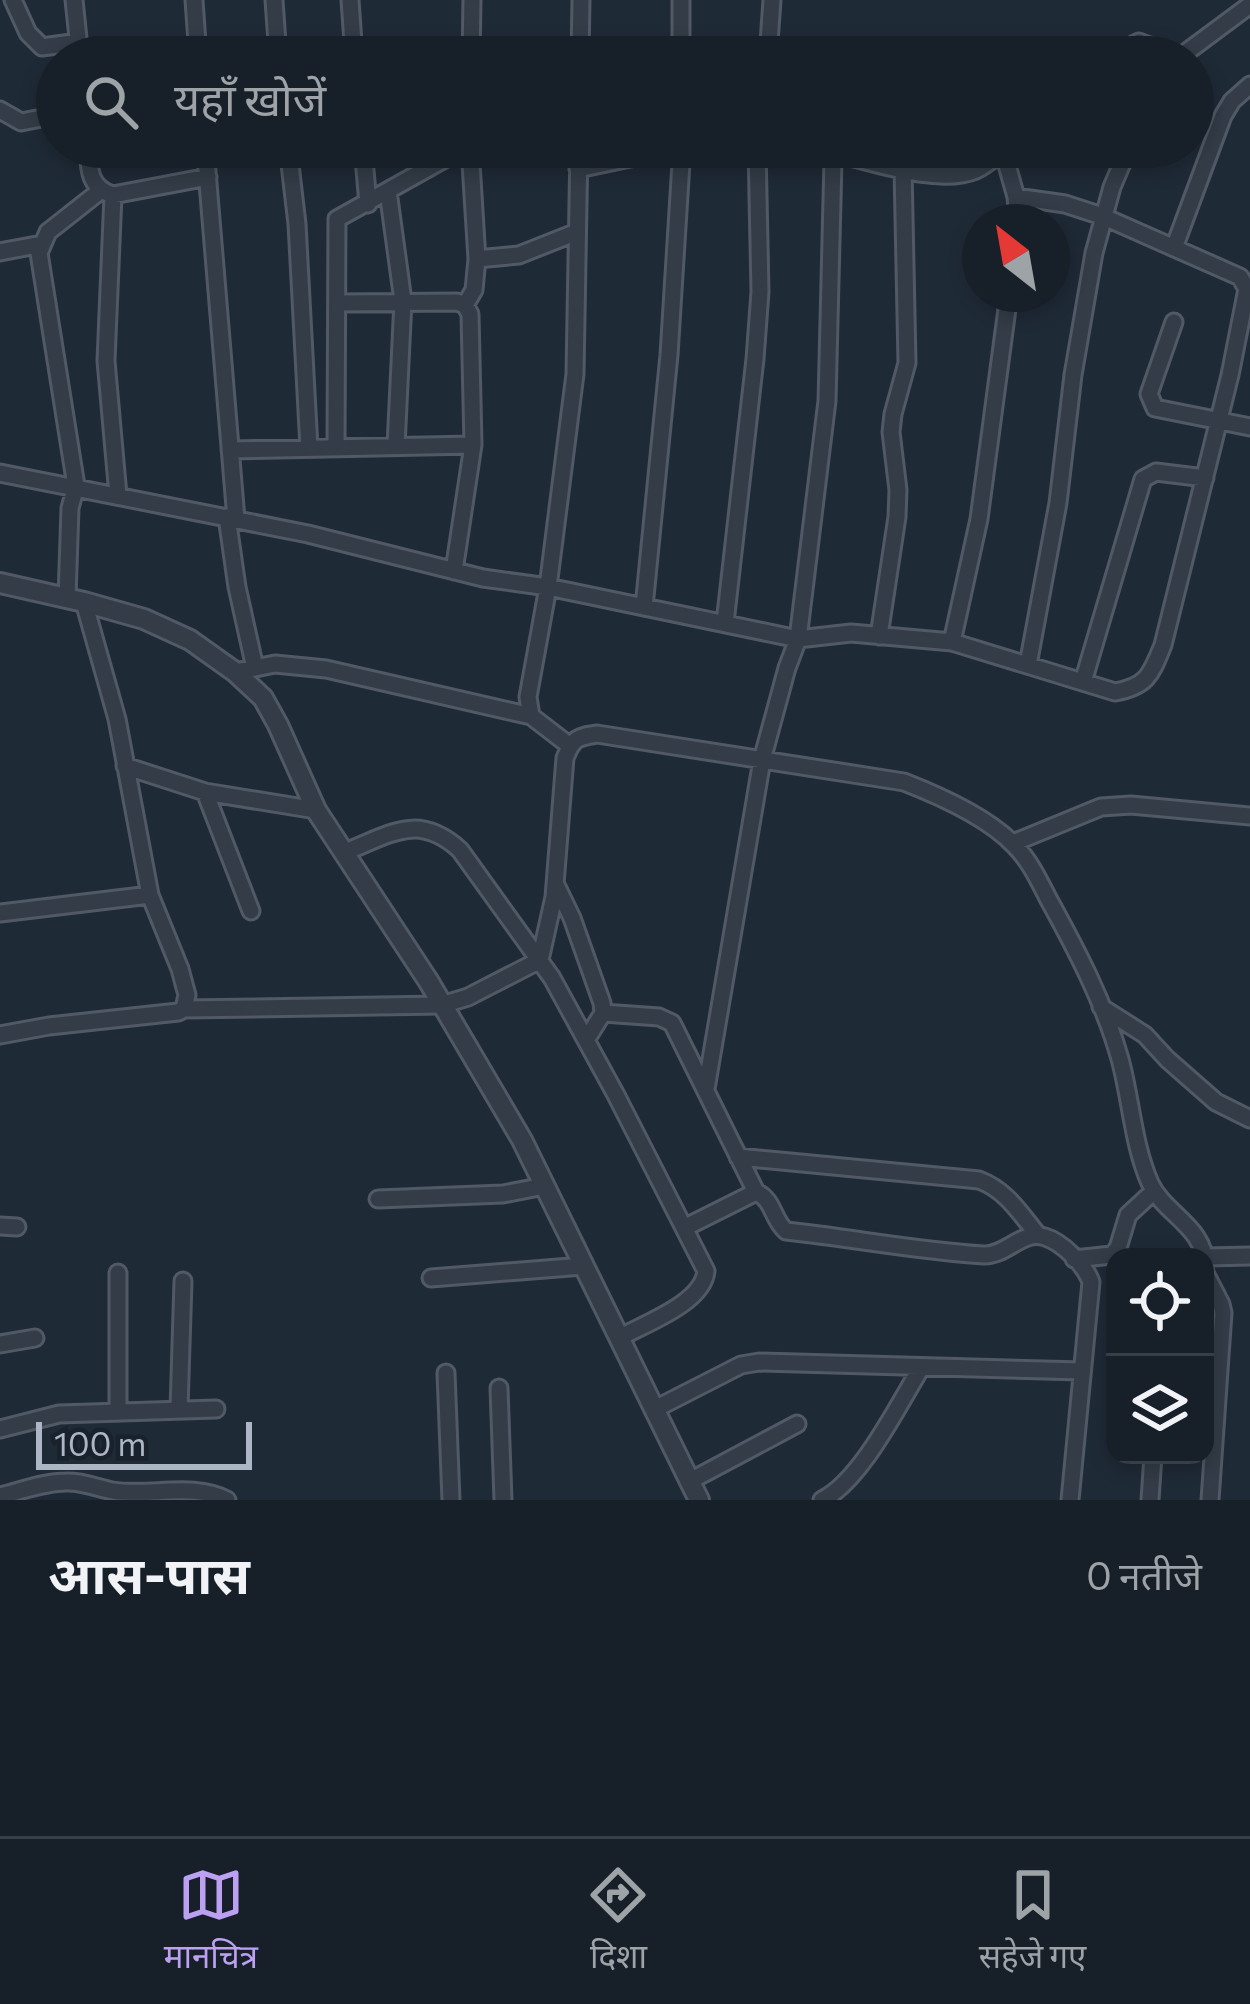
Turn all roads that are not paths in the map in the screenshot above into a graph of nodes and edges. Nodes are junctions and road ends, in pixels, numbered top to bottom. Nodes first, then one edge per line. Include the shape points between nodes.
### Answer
1 (13, 0) edge
2 (74, 0) edge
3 (194, 0) edge
4 (274, 0) edge
5 (350, 0) edge
6 (472, 0) edge
7 (581, 0) edge
8 (681, 0) edge
9 (772, 0) edge
10 (1250, 5) edge
11 (78, 36) edge
12 (197, 36) edge
13 (277, 36) edge
14 (353, 36) edge
15 (471, 36) edge
16 (580, 36) edge
17 (681, 36) edge
18 (769, 36) edge
19 (1208, 36) edge
20 (36, 41) edge
21 (1250, 85) edge
22 (0, 110) edge
23 (36, 120) edge
24 (1214, 140) edge
25 (89, 168) edge
26 (207, 168) edge
27 (290, 168) edge
28 (365, 168) edge
29 (430, 168) edge
30 (470, 168) edge
31 (583, 168) edge
32 (681, 168) edge
33 (757, 168) edge
34 (829, 168) edge
35 (903, 168) joint
36 (976, 168) edge
37 (1009, 168) edge
38 (1121, 168) edge
39 (1204, 168) edge
40 (578, 169) joint
41 (208, 177) junction
42 (388, 191) junction
43 (107, 193) junction
44 (1016, 197) junction
45 (368, 204) junction
46 (1017, 204) edge
47 (1102, 216) junction
48 (577, 232) junction
49 (42, 244) junction
50 (1174, 248) junction
51 (0, 252) edge
52 (477, 259) junction
53 (403, 301) junction
54 (338, 303) junction
55 (465, 305) junction
56 (1007, 312) edge
57 (1174, 322) dead end
58 (1219, 421) junction
59 (1250, 428) edge
60 (472, 445) junction
61 (396, 446) junction
62 (336, 447) junction
63 (309, 448) junction
64 (230, 450) junction
65 (0, 473) edge
66 (1204, 478) junction
67 (76, 486) junction
68 (118, 495) junction
69 (231, 518) junction
70 (454, 571) junction
71 (0, 583) edge
72 (548, 587) junction
73 (75, 600) junction
74 (644, 607) junction
75 (724, 623) junction
76 (879, 636) junction
77 (798, 639) junction
78 (952, 642) junction
79 (1028, 664) junction
80 (245, 670) junction
81 (1083, 682) junction
82 (531, 716) junction
83 (570, 746) junction
84 (761, 760) junction
85 (125, 766) junction
86 (205, 791) junction
87 (316, 810) junction
88 (1250, 816) edge
89 (1013, 843) junction
90 (346, 852) junction
91 (555, 882) junction
92 (149, 895) junction
93 (251, 911) dead end
94 (0, 913) edge
95 (540, 960) junction
96 (442, 1005) junction
97 (1101, 1007) junction
98 (184, 1009) junction
99 (603, 1013) junction
100 (0, 1035) edge
101 (586, 1040) junction
102 (706, 1090) junction
103 (1250, 1119) edge
104 (738, 1157) junction
105 (544, 1186) junction
106 (1154, 1191) junction
107 (756, 1192) junction
108 (378, 1198) dead end
109 (684, 1228) junction
110 (1037, 1234) junction
111 (1200, 1248) edge
112 (1250, 1256) edge
113 (1074, 1258) junction
114 (1214, 1263) edge
115 (584, 1265) junction
116 (118, 1273) dead end
117 (431, 1278) dead end
118 (183, 1281) dead end
119 (1214, 1287) edge
120 (35, 1338) dead end
121 (619, 1338) junction
122 (0, 1344) edge
123 (921, 1367) junction
124 (1082, 1371) junction
125 (446, 1373) dead end
126 (500, 1388) dead end
127 (179, 1409) junction
128 (216, 1409) dead end
129 (655, 1409) junction
130 (118, 1411) junction
131 (796, 1424) dead end
132 (0, 1429) edge
133 (1152, 1464) edge
134 (690, 1481) junction
135 (0, 1496) edge
136 (178, 1496) edge
137 (227, 1500) edge
138 (451, 1500) edge
139 (503, 1500) edge
140 (699, 1500) edge
141 (822, 1500) edge
142 (1070, 1500) edge
143 (1150, 1500) edge
144 (1210, 1500) edge

1 - 20 street
2 - 11 street
3 - 12 street
4 - 13 street
5 - 14 street
6 - 15 street
7 - 16 street
8 - 17 street
9 - 18 street
10 - 19 street
21 - 24 street via 1232,101
22 - 23 street via 21,122
25 - 43 street
26 - 41 street
27 - 63 street
28 - 45 street
29 - 42 street
30 - 52 street
31 - 40 street
32 - 74 street
33 - 75 street via 760,292
34 - 77 street via 827,400
35 - 36 street via 940,176
35 - 76 street via 907,363 891,432 897,517
37 - 44 street
38 - 47 street
39 - 50 street
40 - 48 street
41 - 43 street
41 - 64 street
42 - 45 street
42 - 53 street
43 - 49 street
43 - 68 street via 106,361
44 - 46 street
44 - 47 street
45 - 54 street via 337,219
47 - 50 street
47 - 79 street
48 - 52 street via 519,255
48 - 72 street via 575,374
49 - 51 street
49 - 67 street
50 - 58 street via 1240,277 1246,289
52 - 55 street
53 - 54 street
53 - 55 street
53 - 61 street
54 - 62 street
55 - 60 street
56 - 78 street via 979,519
57 - 58 street via 1150,402
58 - 59 street
58 - 66 street
60 - 61 street
60 - 70 street
61 - 62 street
62 - 63 street
63 - 64 street
64 - 69 street
65 - 67 street
66 - 81 street via 1156,472 1143,479
66 - 81 street via 1149,677 1114,692
67 - 68 street
67 - 73 street
68 - 69 street
69 - 70 street
69 - 80 street
70 - 72 street
71 - 73 street
72 - 74 street
72 - 82 street
73 - 80 street via 143,619
73 - 85 street
74 - 75 street
75 - 77 street
76 - 77 street
76 - 78 street
77 - 84 street
78 - 79 street
79 - 81 street
80 - 82 street via 326,669
80 - 87 street
82 - 83 street
83 - 84 street via 597,734
83 - 91 street
84 - 89 street via 904,782
84 - 102 street
85 - 86 street
85 - 92 street
86 - 87 street
86 - 93 street
87 - 90 street
88 - 89 street via 1102,807
89 - 97 street
90 - 95 street via 404,828 446,837
90 - 96 street
91 - 95 street
91 - 99 street
92 - 94 street
92 - 98 street via 181,969
95 - 96 street
95 - 101 street
96 - 98 street
96 - 105 street
97 - 103 street via 1145,1035 1216,1102
97 - 106 street
98 - 100 street
99 - 101 street
99 - 102 street via 672,1023
101 - 109 street
102 - 104 street
104 - 107 street
104 - 110 street via 979,1180 1008,1198
105 - 108 street via 503,1195
105 - 115 street
106 - 111 street
106 - 113 street via 1128,1215 1112,1255
107 - 109 street
107 - 110 street via 786,1231 990,1256
109 - 121 street via 705,1284
110 - 113 street
112 - 114 street
113 - 124 street via 1090,1282
115 - 117 street
115 - 121 street
116 - 130 street
118 - 127 street
119 - 144 street via 1223,1313
120 - 122 street
121 - 129 street
123 - 124 street
123 - 129 street via 758,1362
123 - 141 street via 854,1474
124 - 142 street
125 - 138 street
126 - 139 street
127 - 128 street
127 - 130 street
129 - 134 street
130 - 132 street
131 - 134 street
133 - 143 street
134 - 140 street
135 - 136 street via 73,1481
136 - 137 street

